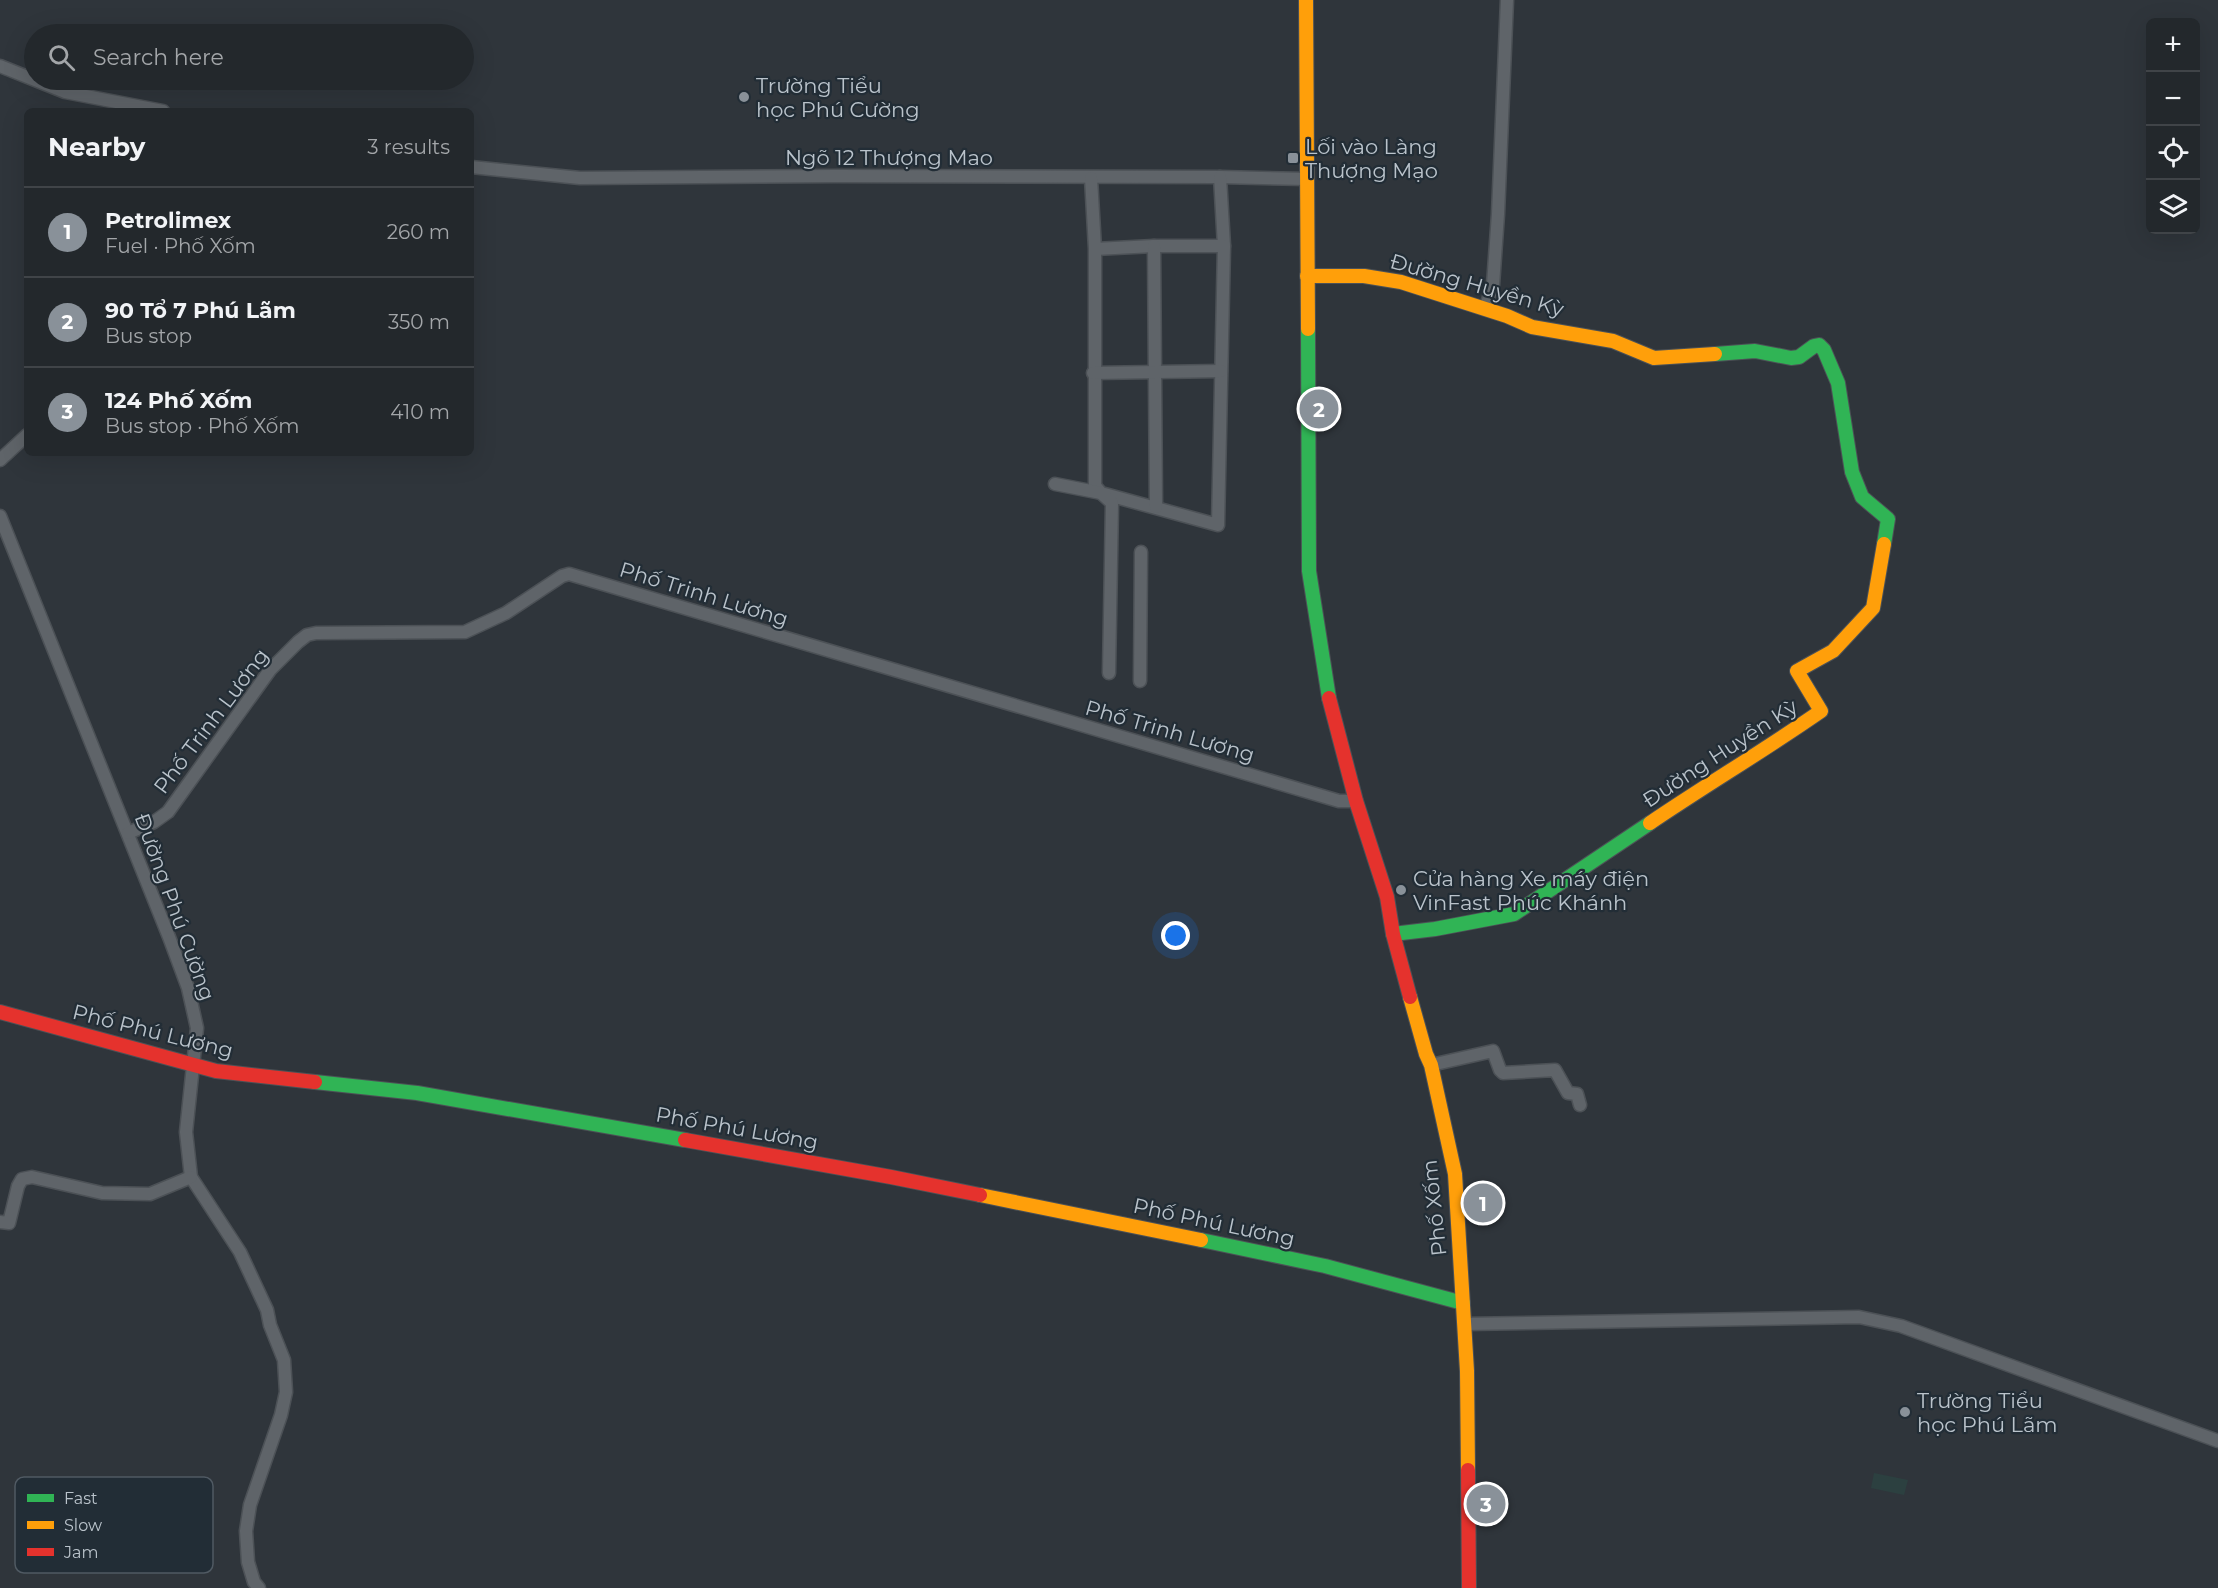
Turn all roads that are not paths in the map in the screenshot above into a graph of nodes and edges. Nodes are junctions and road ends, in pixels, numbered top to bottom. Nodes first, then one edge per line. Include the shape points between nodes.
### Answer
1 (1306, 0) edge
2 (1507, 0) edge
3 (0, 66) edge
4 (24, 76) edge
5 (60, 90) edge
6 (148, 108) edge
7 (474, 167) edge
8 (1220, 177) junction
9 (1091, 178) junction
10 (1307, 179) junction
11 (1154, 246) junction
12 (1224, 246) junction
13 (1095, 249) junction
14 (1307, 276) junction
15 (1485, 309) junction
16 (1221, 371) junction
17 (1094, 373) junction
18 (1155, 373) junction
19 (24, 438) edge
20 (0, 460) edge
21 (1055, 484) dead end
22 (1101, 493) junction
23 (1156, 507) junction
24 (0, 516) edge
25 (1141, 552) dead end
26 (1109, 673) dead end
27 (1140, 681) dead end
28 (1356, 801) junction
29 (128, 833) junction
30 (1393, 934) junction
31 (0, 1012) edge
32 (1431, 1065) junction
33 (195, 1066) junction
34 (1580, 1105) dead end
35 (190, 1177) junction
36 (0, 1222) edge
37 (1463, 1303) junction
38 (1465, 1324) junction
39 (2218, 1441) edge
40 (259, 1588) edge
41 (1469, 1588) edge

1 - 10 main road, Phố Xốm
2 - 15 street via 1493,285
3 - 4 street
5 - 6 street
7 - 9 street, Ngõ 12 Thượng Mao via 580,178
8 - 9 street, Ngõ 12 Thượng Mao
8 - 10 street, Ngõ 12 Thượng Mao
8 - 12 street
9 - 13 street
10 - 14 main road, Phố Xốm
11 - 12 street
11 - 13 street
11 - 18 street
12 - 16 street
13 - 17 street
14 - 15 main road, Đường Huyền Kỳ via 1364,276 1401,282
14 - 28 main road, Phố Xốm via 1309,571 1325,684
15 - 30 main road, Đường Huyền Kỳ via 1532,327 1613,341 1654,358 1755,351 1791,358 1819,345 1838,383 1852,472 1862,496 1888,519 1873,608 1833,651 1797,671 1821,711 1514,914
16 - 18 street
16 - 23 street via 1218,525
17 - 18 street
17 - 22 street via 1095,486
18 - 23 street
19 - 20 street
21 - 22 street
22 - 23 street
22 - 26 street via 1112,503
24 - 29 street, Đường Phú Cường
25 - 27 street
28 - 29 street, Phố Trinh Lương via 1339,801 569,574 506,613 465,632 307,635 270,670 168,812
28 - 30 main road, Phố Xốm via 1387,897
29 - 33 street, Đường Phú Cường via 188,988 197,1028
30 - 32 main road, Phố Xốm
31 - 33 main road, Phố Phú Lương
32 - 34 street via 1493,1051 1503,1073 1555,1070 1568,1093 1577,1094
32 - 37 main road, Phố Xốm via 1455,1174
33 - 35 street, Đường Phú Cường via 186,1132
33 - 37 main road, Phố Phú Lương via 417,1092 891,1177 1325,1266
35 - 36 street via 150,1194 102,1193 32,1177 22,1179 9,1223
35 - 40 street, Đường Phú Cường via 240,1252 267,1310 284,1360 283,1408 250,1505 246,1531 248,1562
37 - 38 main road, Phố Xốm
38 - 39 street via 1859,1320 1912,1330
38 - 41 main road, Phố Xốm

